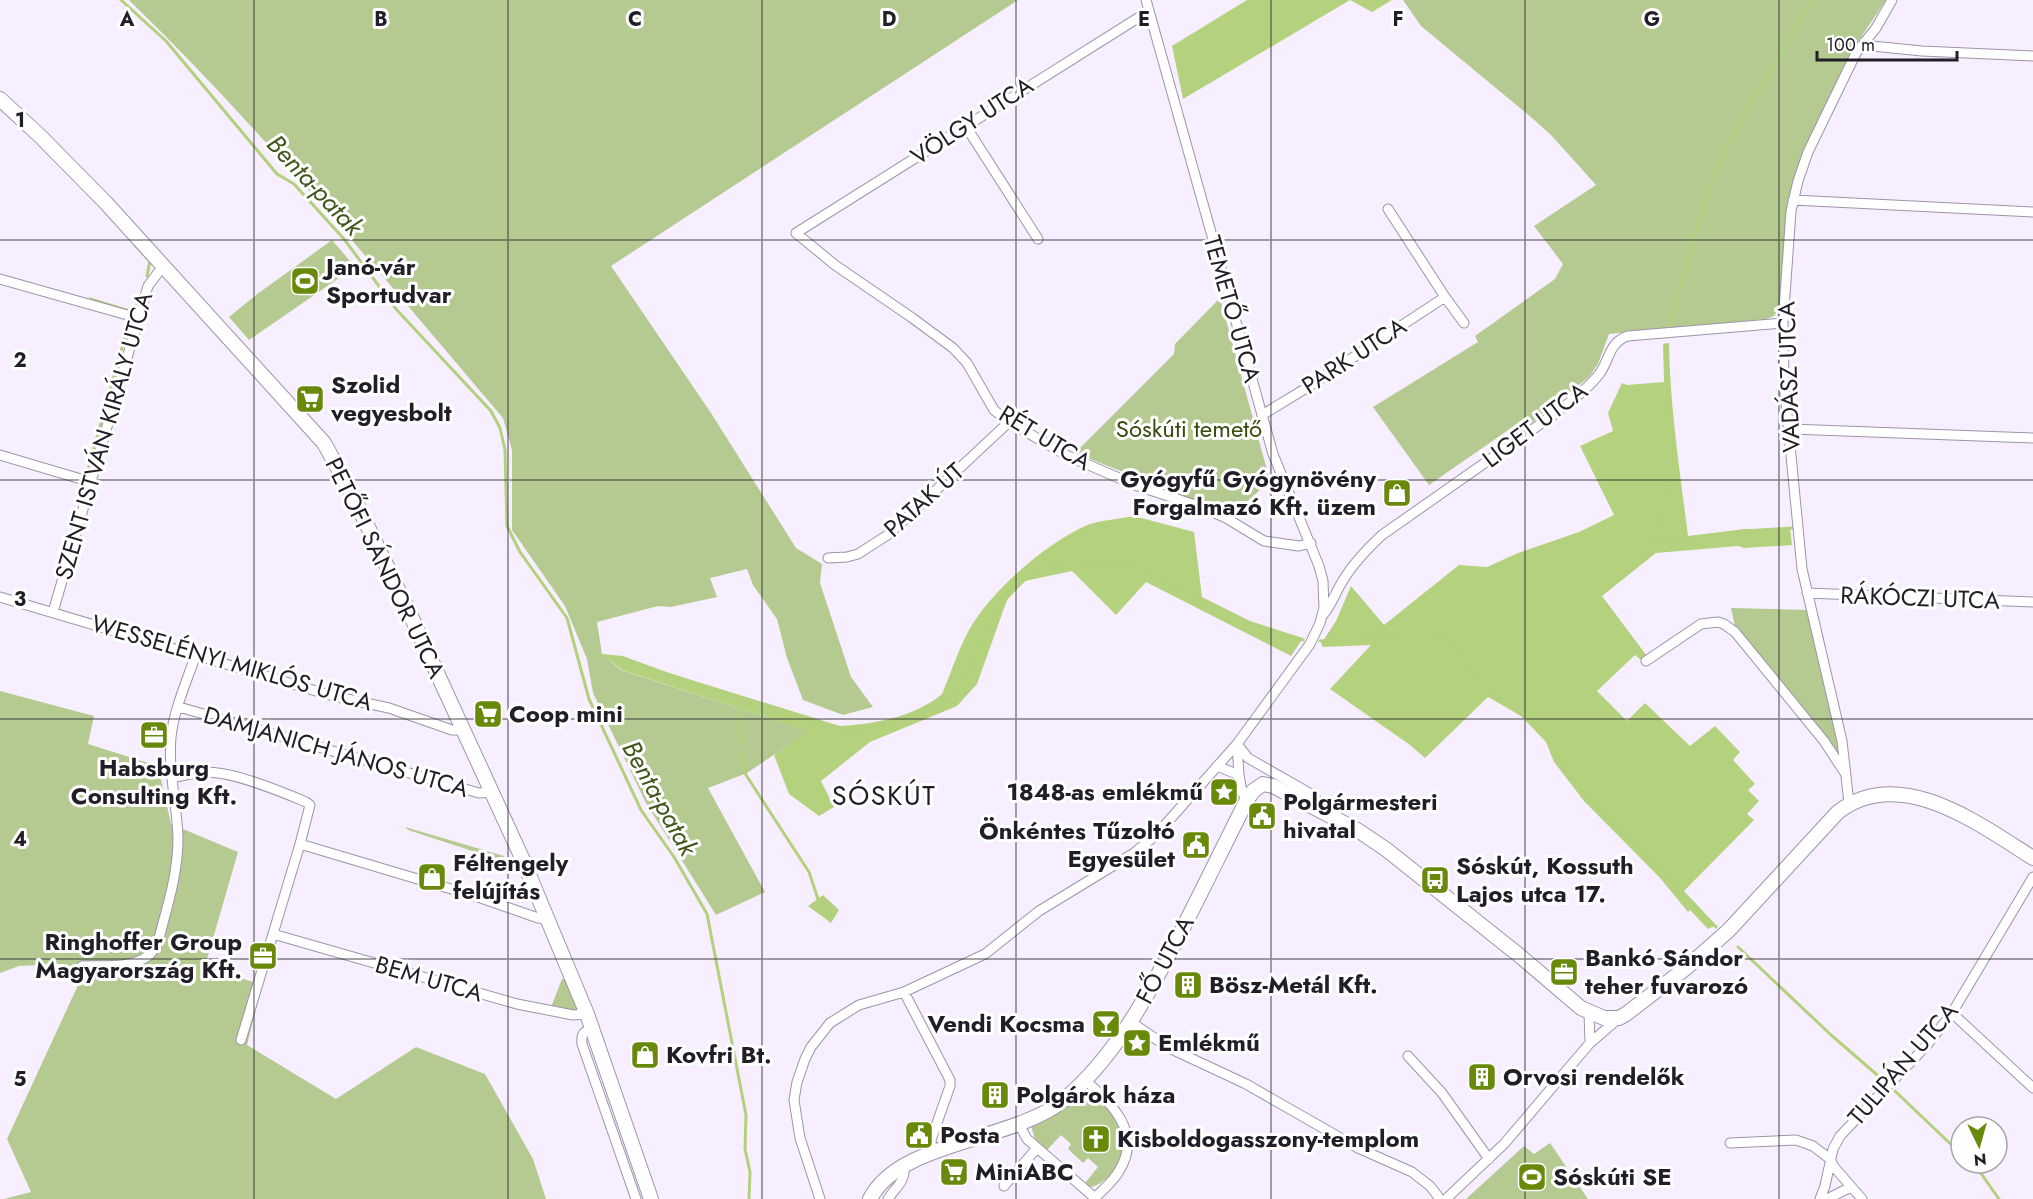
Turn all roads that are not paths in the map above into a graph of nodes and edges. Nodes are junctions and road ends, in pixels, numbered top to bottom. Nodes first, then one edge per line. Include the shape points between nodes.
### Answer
1 (1146, 0) edge
2 (1892, 0) edge
3 (1149, 11) junction
4 (1862, 45) junction
5 (2033, 56) edge
6 (0, 99) edge
7 (965, 125) junction
8 (1793, 200) junction
9 (1388, 209) dead end
10 (2033, 212) edge
11 (796, 233) joint
12 (1038, 239) dead end
13 (163, 266) junction
14 (0, 279) edge
15 (1445, 297) junction
16 (138, 318) junction
17 (1464, 322) dead end
18 (1783, 323) junction
19 (1262, 415) junction
20 (1009, 422) junction
21 (1790, 429) junction
22 (2033, 438) edge
23 (0, 455) edge
24 (91, 483) junction
25 (1311, 543) junction
26 (828, 558) dead end
27 (1323, 581) junction
28 (1342, 583) junction
29 (1807, 593) junction
30 (0, 597) edge
31 (2033, 602) edge
32 (53, 612) junction
33 (1322, 615) junction
34 (196, 654) junction
35 (1646, 661) dead end
36 (179, 707) junction
37 (463, 730) junction
38 (1237, 744) junction
39 (1217, 766) junction
40 (1846, 774) junction
41 (1239, 775) junction
42 (172, 778) junction
43 (493, 792) junction
44 (1247, 800) junction
45 (1849, 803) junction
46 (1322, 811) junction
47 (300, 844) junction
48 (2033, 858) edge
49 (2033, 878) edge
50 (548, 918) junction
51 (273, 934) junction
52 (82, 966) dead end
53 (904, 992) junction
54 (1589, 1013) junction
55 (1952, 1013) junction
56 (587, 1014) junction
57 (1619, 1017) junction
58 (1131, 1022) junction
59 (592, 1028) junction
60 (241, 1040) dead end
61 (1590, 1043) junction
62 (1408, 1056) dead end
63 (1085, 1080) junction
64 (2033, 1088) edge
65 (1019, 1124) junction
66 (1730, 1143) dead end
67 (1037, 1148) junction
68 (932, 1153) junction
69 (1488, 1159) junction
70 (1830, 1159) junction
71 (904, 1167) junction
72 (1004, 1186) dead end
73 (1851, 1187) junction
74 (1094, 1198) edge
75 (636, 1199) edge
76 (651, 1199) edge
77 (820, 1199) edge
78 (870, 1199) edge
79 (888, 1199) edge
80 (1440, 1199) edge
81 (1446, 1199) edge
82 (1820, 1199) edge
83 (1827, 1199) edge
84 (1862, 1199) edge

1 - 3 street, TEMETŐ UTCA
2 - 4 street, VADÁSZ UTCA
3 - 7 street, VÖLGY UTCA
3 - 19 street, TEMETŐ UTCA
4 - 5 street
4 - 8 street, VADÁSZ UTCA via 1808,152
6 - 13 street, PETŐFI SÁNDOR UTCA via 90,186
7 - 11 street, VÖLGY UTCA
7 - 12 street
8 - 10 street
8 - 18 street, VADÁSZ UTCA
9 - 15 street
11 - 20 street, RÉT UTCA via 953,348 967,363 994,410
13 - 16 street, SZENT ISTVÁN KIRÁLY UTCA via 149,282
13 - 37 street, PETŐFI SÁNDOR UTCA via 324,443 355,500
14 - 16 street
15 - 17 street
15 - 19 street, PARK UTCA
16 - 24 street, SZENT ISTVÁN KIRÁLY UTCA
18 - 21 street, VADÁSZ UTCA
18 - 28 street, LIGET UTCA via 1622,338 1612,347 1600,373 1578,395 1382,535
19 - 25 street, TEMETŐ UTCA via 1286,489
20 - 25 street, RÉT UTCA via 1087,465 1202,507 1264,541 1299,546
20 - 26 street, PATAK ÚT via 889,534 858,554
21 - 22 street
21 - 29 street, VADÁSZ UTCA
23 - 24 street
24 - 32 street, SZENT ISTVÁN KIRÁLY UTCA
25 - 27 street, TEMETŐ UTCA
27 - 28 street
27 - 33 street, TEMETŐ UTCA
28 - 33 street, LIGET UTCA
29 - 31 street, RÁKÓCZI UTCA
29 - 40 street, VADÁSZ UTCA via 1842,741
30 - 32 street, WESSELÉNYI MIKLÓS UTCA
32 - 34 street, WESSELÉNYI MIKLÓS UTCA
33 - 38 street via 1310,644
34 - 36 street
34 - 37 street, WESSELÉNYI MIKLÓS UTCA via 333,696 389,708 452,730
35 - 40 street, VADÁSZ UTCA via 1701,624 1724,624 1744,641
36 - 42 street via 171,733
36 - 43 street, DAMJANICH JÁNOS UTCA via 479,793
37 - 43 street, PETŐFI SÁNDOR UTCA
38 - 39 street
38 - 41 street
38 - 46 street via 1248,758 1311,794
39 - 41 street
39 - 53 street via 1146,845 1039,911 984,954
40 - 45 street, VADÁSZ UTCA
41 - 44 street
42 - 47 street via 213,772 261,784 306,802 310,805
42 - 52 street via 178,855 158,941 148,956 135,962
43 - 50 street, PETŐFI SÁNDOR UTCA
44 - 46 street via 1258,786 1268,784
44 - 58 street, FŐ UTCA
45 - 48 street via 1873,796 1918,797 1963,816
45 - 57 street via 1724,935
46 - 54 street via 1388,850
47 - 50 street
47 - 51 street
49 - 55 street, TULIPÁN UTCA
50 - 56 street, PETŐFI SÁNDOR UTCA
51 - 56 street, BEM UTCA via 517,1004
51 - 60 street
53 - 68 street via 950,1080 931,1140
53 - 77 street via 859,1005 839,1016 824,1030 805,1059 794,1100 800,1138
54 - 57 street
54 - 61 street
55 - 64 street
55 - 70 street, TULIPÁN UTCA via 1840,1136
56 - 59 street, PETŐFI SÁNDOR UTCA
57 - 61 street
58 - 63 street, FŐ UTCA
58 - 80 street via 1170,1048 1246,1084 1358,1148 1412,1172
59 - 75 street via 581,1036 582,1044
59 - 76 street, PETŐFI SÁNDOR UTCA
61 - 69 street
62 - 69 street via 1442,1093
63 - 65 street, FŐ UTCA via 1052,1109
63 - 74 street via 1119,1117 1129,1144 1118,1173
65 - 67 street
65 - 68 street, FŐ UTCA
66 - 70 street via 1796,1140 1813,1146
67 - 72 street
67 - 74 street
68 - 71 street, FŐ UTCA
69 - 81 street
70 - 73 street
70 - 82 street, TULIPÁN UTCA
71 - 78 street, FŐ UTCA via 887,1178
71 - 79 street via 902,1180
73 - 83 street
73 - 84 street

